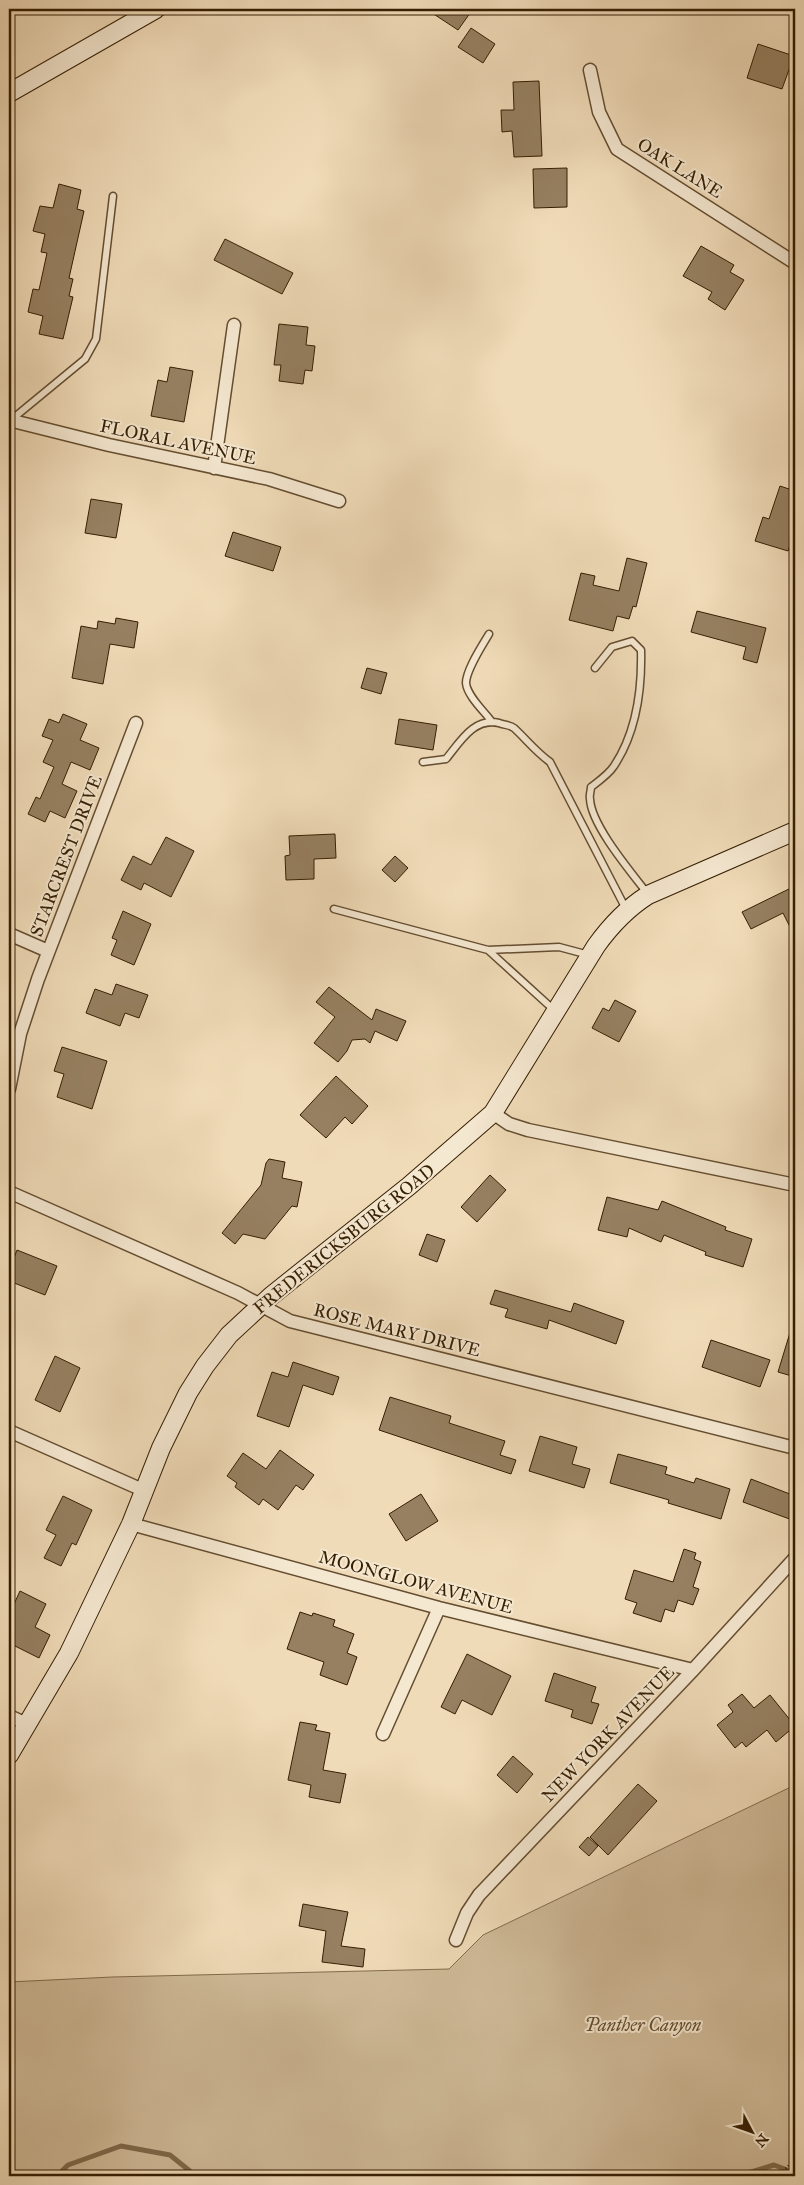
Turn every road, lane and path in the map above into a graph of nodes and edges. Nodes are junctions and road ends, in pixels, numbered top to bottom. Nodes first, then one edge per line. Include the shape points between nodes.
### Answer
1 (156, 9) edge
2 (590, 70) dead end
3 (9, 93) edge
4 (113, 196) dead end
5 (795, 263) edge
6 (234, 325) dead end
7 (9, 420) edge
8 (214, 468) junction
9 (339, 501) dead end
10 (489, 634) dead end
11 (595, 668) dead end
12 (492, 722) junction
13 (136, 723) dead end
14 (423, 762) dead end
15 (795, 831) edge
16 (648, 895) junction
17 (334, 909) dead end
18 (626, 910) junction
19 (9, 934) edge
20 (488, 950) junction
21 (48, 951) junction
22 (590, 955) junction
23 (555, 1011) junction
24 (9, 1089) edge
25 (492, 1113) junction
26 (795, 1185) edge
27 (9, 1192) edge
28 (261, 1306) junction
29 (9, 1432) edge
30 (795, 1448) edge
31 (145, 1491) junction
32 (131, 1524) junction
33 (795, 1558) edge
34 (439, 1608) junction
35 (693, 1670) junction
36 (9, 1716) edge
37 (27, 1724) junction
38 (383, 1734) dead end
39 (9, 1755) edge
40 (456, 1940) dead end
41 (795, 2160) edge
42 (166, 2176) edge
43 (173, 2176) edge
44 (778, 2176) edge

1 - 3 street
2 - 5 street, OAK LANE via 599,112 617,149
4 - 7 lane via 96,339 91,351
6 - 8 street
7 - 8 street, FLORAL AVENUE
8 - 9 street, FLORAL AVENUE via 269,479
10 - 12 lane via 468,673 466,684
11 - 16 lane via 612,646 632,641 641,650 642,676 630,737 614,768 591,787 590,799 595,818
12 - 14 lane via 482,723 468,732 446,759
12 - 18 lane via 512,726 534,751 550,762
13 - 21 street, STARCREST DRIVE
15 - 16 street, FREDERICKSBURG ROAD
16 - 18 street, FREDERICKSBURG ROAD
17 - 20 lane
18 - 22 street, FREDERICKSBURG ROAD
19 - 21 street
20 - 22 lane via 559,948
20 - 23 lane
21 - 24 street, STARCREST DRIVE via 20,1034
22 - 23 street, FREDERICKSBURG ROAD
23 - 25 street, FREDERICKSBURG ROAD
25 - 26 street via 509,1124 528,1130
25 - 28 street, FREDERICKSBURG ROAD via 409,1186
27 - 28 street, ROSE MARY DRIVE
28 - 30 street, ROSE MARY DRIVE via 290,1321
28 - 31 street, FREDERICKSBURG ROAD via 228,1336 188,1393 161,1448
29 - 31 street
31 - 32 street, FREDERICKSBURG ROAD
32 - 34 street, MOONGLOW AVENUE
32 - 37 street, FREDERICKSBURG ROAD via 69,1653
33 - 35 street, NEW YORK AVENUE
34 - 35 street, MOONGLOW AVENUE
34 - 38 street
35 - 40 street, NEW YORK AVENUE via 479,1895
36 - 37 street
37 - 39 street, FREDERICKSBURG ROAD
41 - 44 path
42 - 43 path

